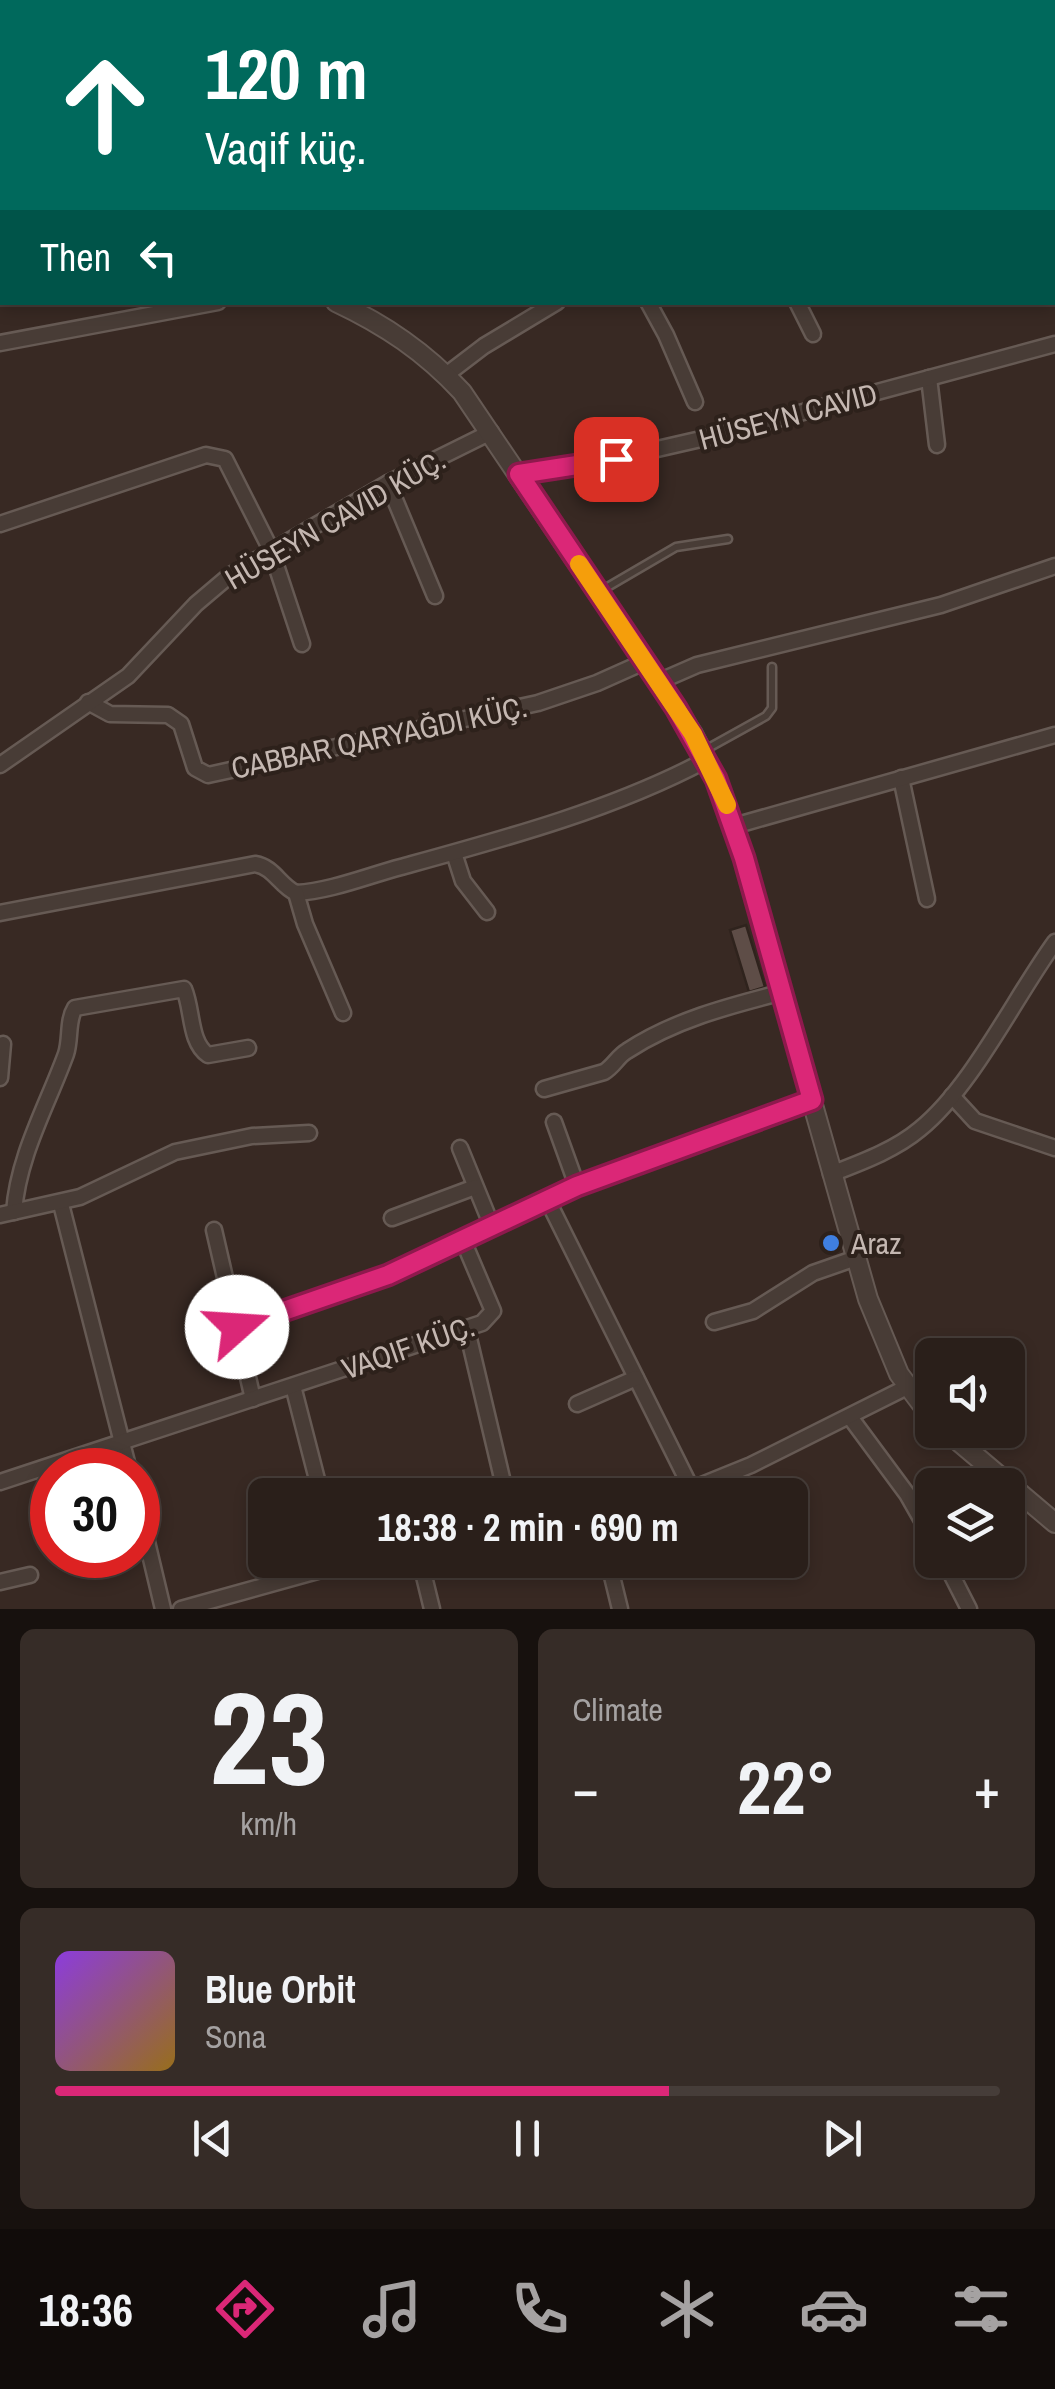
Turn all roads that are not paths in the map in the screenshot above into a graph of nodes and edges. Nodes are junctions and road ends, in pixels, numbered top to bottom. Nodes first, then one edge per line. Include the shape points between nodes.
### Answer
1 (202, 305) edge
2 (346, 305) edge
3 (552, 305) edge
4 (650, 305) edge
5 (798, 305) edge
6 (813, 334) dead end
7 (0, 343) edge
8 (1055, 344) edge
9 (446, 375) junction
10 (929, 378) junction
11 (695, 402) dead end
12 (491, 432) junction
13 (937, 445) dead end
14 (519, 474) junction
15 (388, 483) junction
16 (0, 524) edge
17 (728, 539) dead end
18 (271, 550) junction
19 (1055, 566) edge
20 (598, 592) junction
21 (435, 596) dead end
22 (302, 644) dead end
23 (644, 662) junction
24 (772, 667) dead end
25 (658, 682) junction
26 (88, 702) junction
27 (1055, 735) edge
28 (704, 756) junction
29 (0, 764) edge
30 (901, 778) junction
31 (734, 826) junction
32 (454, 853) junction
33 (296, 893) junction
34 (927, 899) dead end
35 (487, 912) dead end
36 (0, 913) edge
37 (1055, 942) edge
38 (782, 992) junction
39 (343, 1013) dead end
40 (3, 1044) dead end
41 (248, 1048) dead end
42 (0, 1078) edge
43 (544, 1089) dead end
44 (952, 1096) junction
45 (812, 1100) junction
46 (554, 1122) dead end
47 (308, 1133) dead end
48 (460, 1148) dead end
49 (1055, 1148) edge
50 (831, 1174) junction
51 (577, 1186) junction
52 (474, 1187) junction
53 (547, 1199) junction
54 (61, 1204) junction
55 (7, 1213) edge
56 (392, 1218) dead end
57 (491, 1224) junction
58 (214, 1230) dead end
59 (462, 1238) junction
60 (856, 1258) junction
61 (714, 1322) dead end
62 (237, 1327) junction
63 (466, 1330) junction
64 (636, 1378) junction
65 (293, 1386) junction
66 (907, 1387) junction
67 (915, 1397) edge
68 (254, 1398) junction
69 (578, 1404) dead end
70 (850, 1417) junction
71 (122, 1441) junction
72 (124, 1448) edge
73 (966, 1448) edge
74 (317, 1478) edge
75 (502, 1478) edge
76 (686, 1478) edge
77 (718, 1478) edge
78 (0, 1482) edge
79 (915, 1507) edge
80 (1055, 1523) edge
81 (30, 1574) dead end
82 (156, 1578) edge
83 (285, 1578) edge
84 (424, 1578) edge
85 (612, 1578) edge
86 (954, 1578) edge
87 (0, 1582) edge
88 (163, 1609) edge
89 (181, 1609) edge
90 (432, 1609) edge
91 (620, 1609) edge
92 (970, 1609) edge

1 - 7 street
2 - 9 street via 420,350
3 - 9 street
4 - 11 street
5 - 6 street
8 - 10 street, HÜSEYN CAVID
9 - 12 street
10 - 13 street
10 - 14 street, HÜSEYN CAVID via 714,436
12 - 14 street
12 - 15 street, HÜSEYN CAVID KÜÇ.
14 - 20 street
15 - 18 street, HÜSEYN CAVID KÜÇ.
15 - 21 street
16 - 18 street via 216,455 225,459
17 - 20 lane via 676,548
18 - 22 street
18 - 26 street, HÜSEYN CAVID KÜÇ. via 229,576 128,676
19 - 25 street via 941,605 697,665
20 - 23 street
23 - 25 street
23 - 26 street via 538,703 208,775 194,768 175,719 110,714
24 - 28 lane via 766,716
25 - 28 street
26 - 29 street, HÜSEYN CAVID KÜÇ.
27 - 30 street
28 - 31 street
28 - 32 street via 624,796
30 - 31 street
30 - 34 street
31 - 38 street
32 - 33 street
32 - 35 street via 464,882
33 - 36 street via 255,864
33 - 39 street
37 - 44 street
38 - 43 street via 690,1019 622,1053 604,1072
38 - 45 street
40 - 42 street
41 - 55 street via 202,1054 184,989 75,1008 67,1049
44 - 49 street via 975,1121
44 - 50 street via 900,1143
45 - 50 street
45 - 51 street
46 - 51 street
47 - 54 street via 175,1152
48 - 52 street
50 - 60 street
51 - 53 street
52 - 56 street
52 - 57 street
53 - 57 street
53 - 64 street
54 - 55 street
54 - 71 street
57 - 59 street
58 - 62 street
59 - 62 street via 388,1275
59 - 63 street, VAQIF KÜÇ. via 493,1310
60 - 61 street via 813,1272 753,1311
60 - 66 street via 883,1340
62 - 68 street
63 - 65 street, VAQIF KÜÇ.
63 - 75 street
64 - 69 street
64 - 76 street
65 - 68 street, VAQIF KÜÇ.
65 - 74 street
66 - 67 street
66 - 70 street
68 - 71 street, VAQIF KÜÇ.
70 - 77 street
70 - 79 street
71 - 72 street
71 - 78 street, VAQIF KÜÇ.
73 - 80 street
81 - 87 street
82 - 88 street
83 - 89 street
84 - 90 street
85 - 91 street
86 - 92 street

